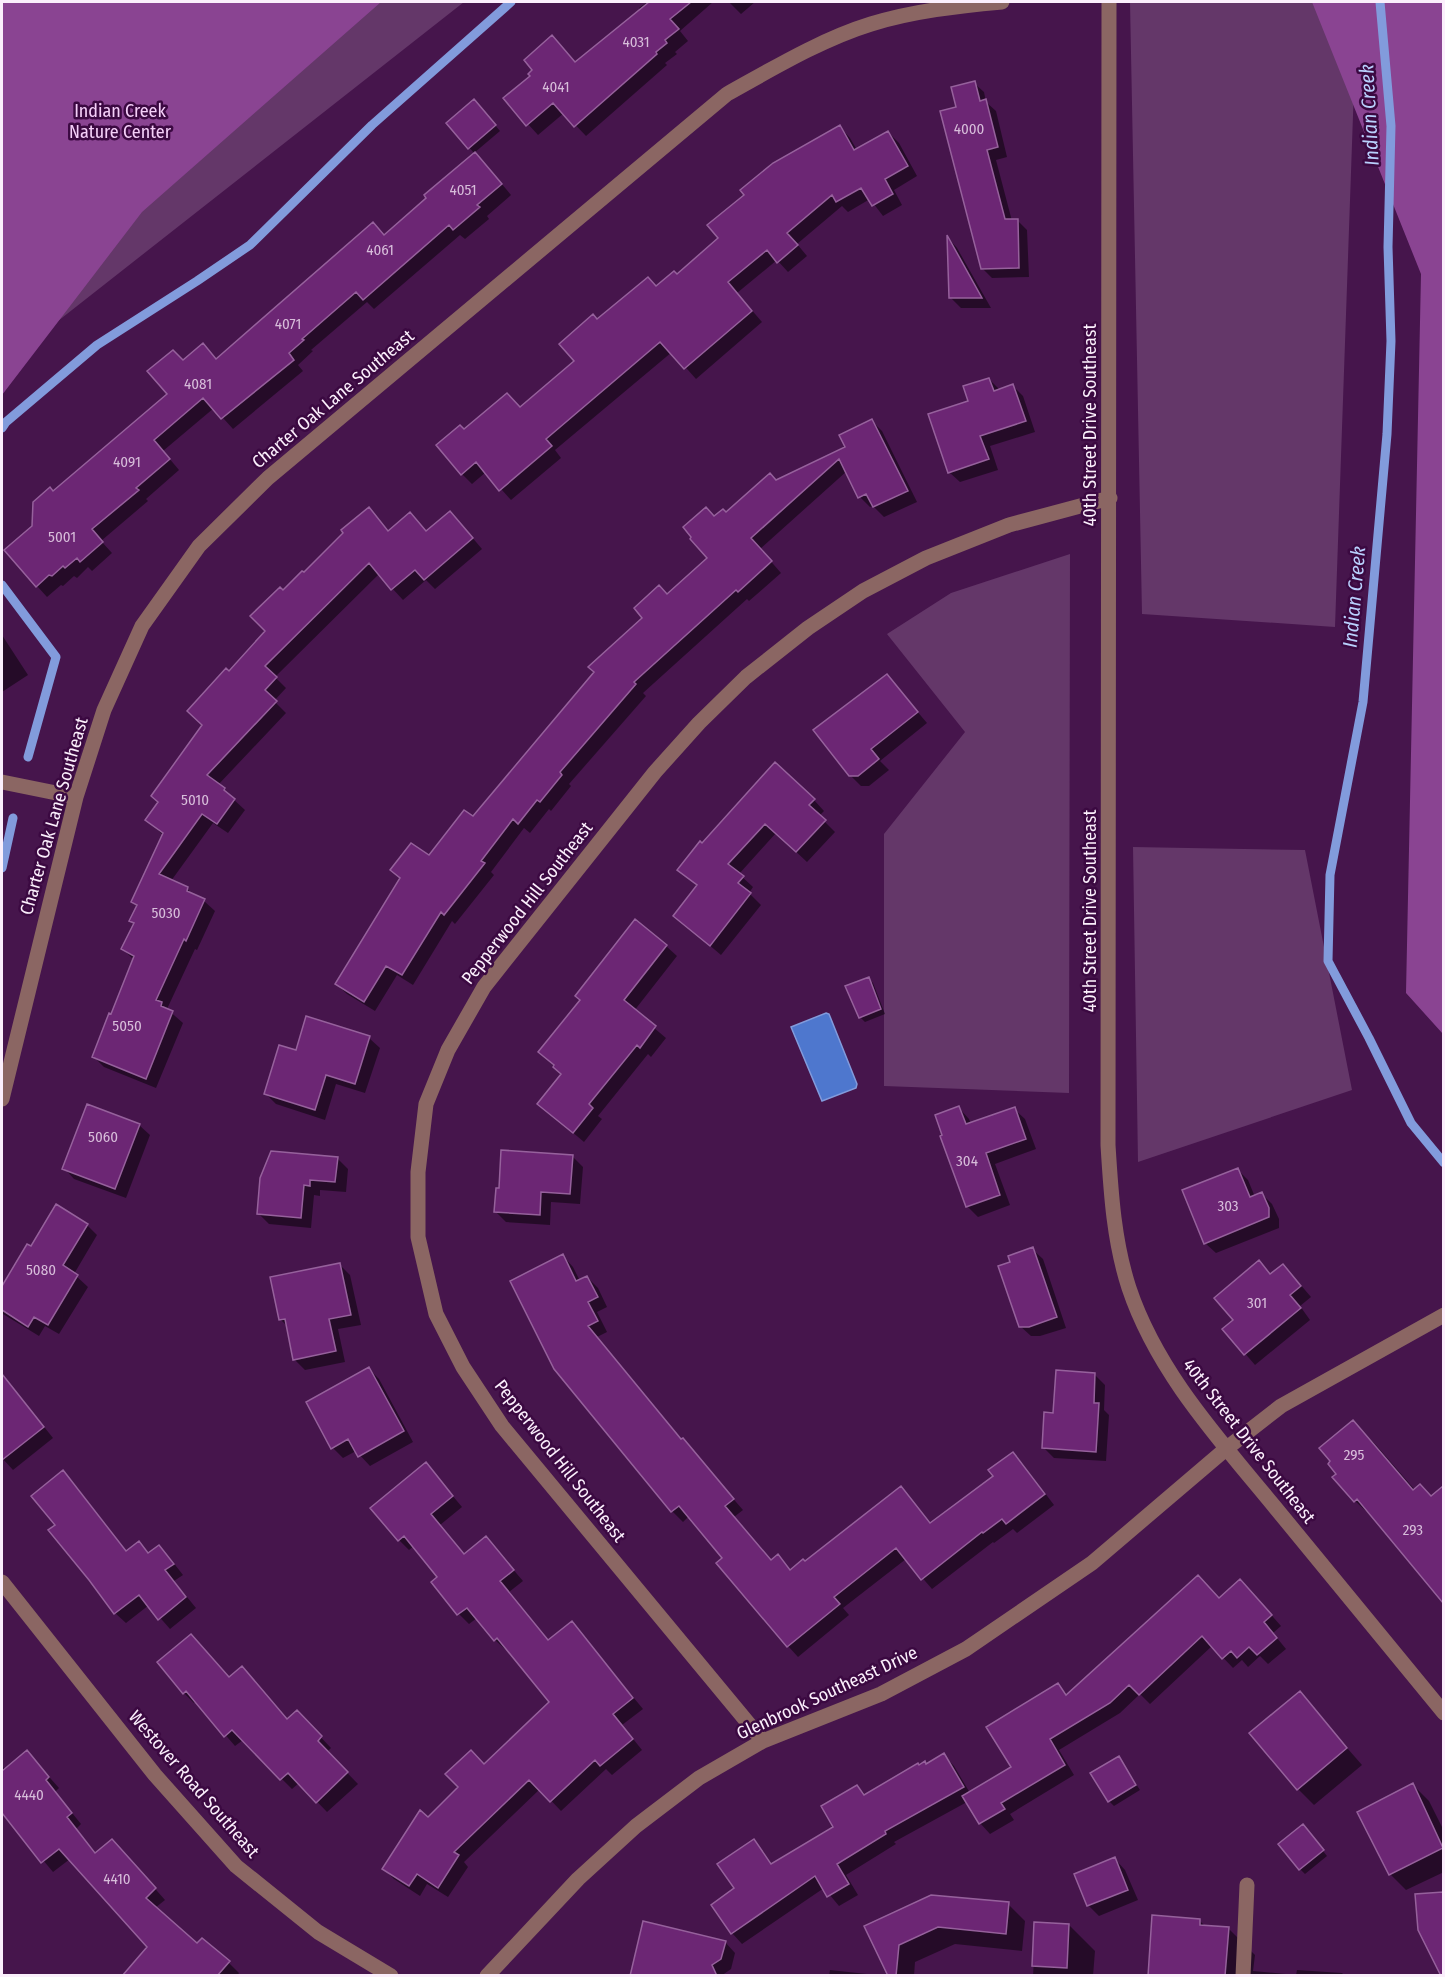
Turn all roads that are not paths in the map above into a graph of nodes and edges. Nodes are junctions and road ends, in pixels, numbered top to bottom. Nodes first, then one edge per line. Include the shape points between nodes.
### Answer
1 (1002, 2) edge
2 (1109, 2) edge
3 (1110, 498) junction
4 (2, 782) edge
5 (76, 797) junction
6 (2, 1099) edge
7 (1443, 1314) edge
8 (1227, 1448) junction
9 (2, 1582) edge
10 (1443, 1713) edge
11 (763, 1741) junction
12 (1247, 1886) dead end
13 (391, 1976) edge
14 (487, 1976) edge
15 (1244, 1976) edge

1 - 5 street, Charter Oak Lane Southeast via 944,8 871,24 800,54 727,94 268,478 199,546 142,626 104,710
2 - 3 street, 40th Street Drive Southeast
3 - 8 street, 40th Street Drive Southeast via 1108,1145 1116,1239 1129,1289 1170,1374
3 - 11 street, Pepperwood Hill Southeast via 1009,525 926,558 863,591 808,628 747,677 655,772 484,987 448,1050 426,1104 418,1172 418,1237 436,1314 463,1367 502,1426
4 - 5 street
5 - 6 street, Charter Oak Lane Southeast
7 - 8 street, Glenbrook Southeast Drive via 1281,1406
8 - 10 street, 40th Street Drive Southeast
8 - 11 street, Glenbrook Southeast Drive via 1092,1563 966,1649 881,1694
9 - 13 street, Westover Road Southeast via 154,1775 236,1866 318,1932
11 - 14 street, Glenbrook Southeast Drive via 699,1778 636,1826 578,1879
12 - 15 street

